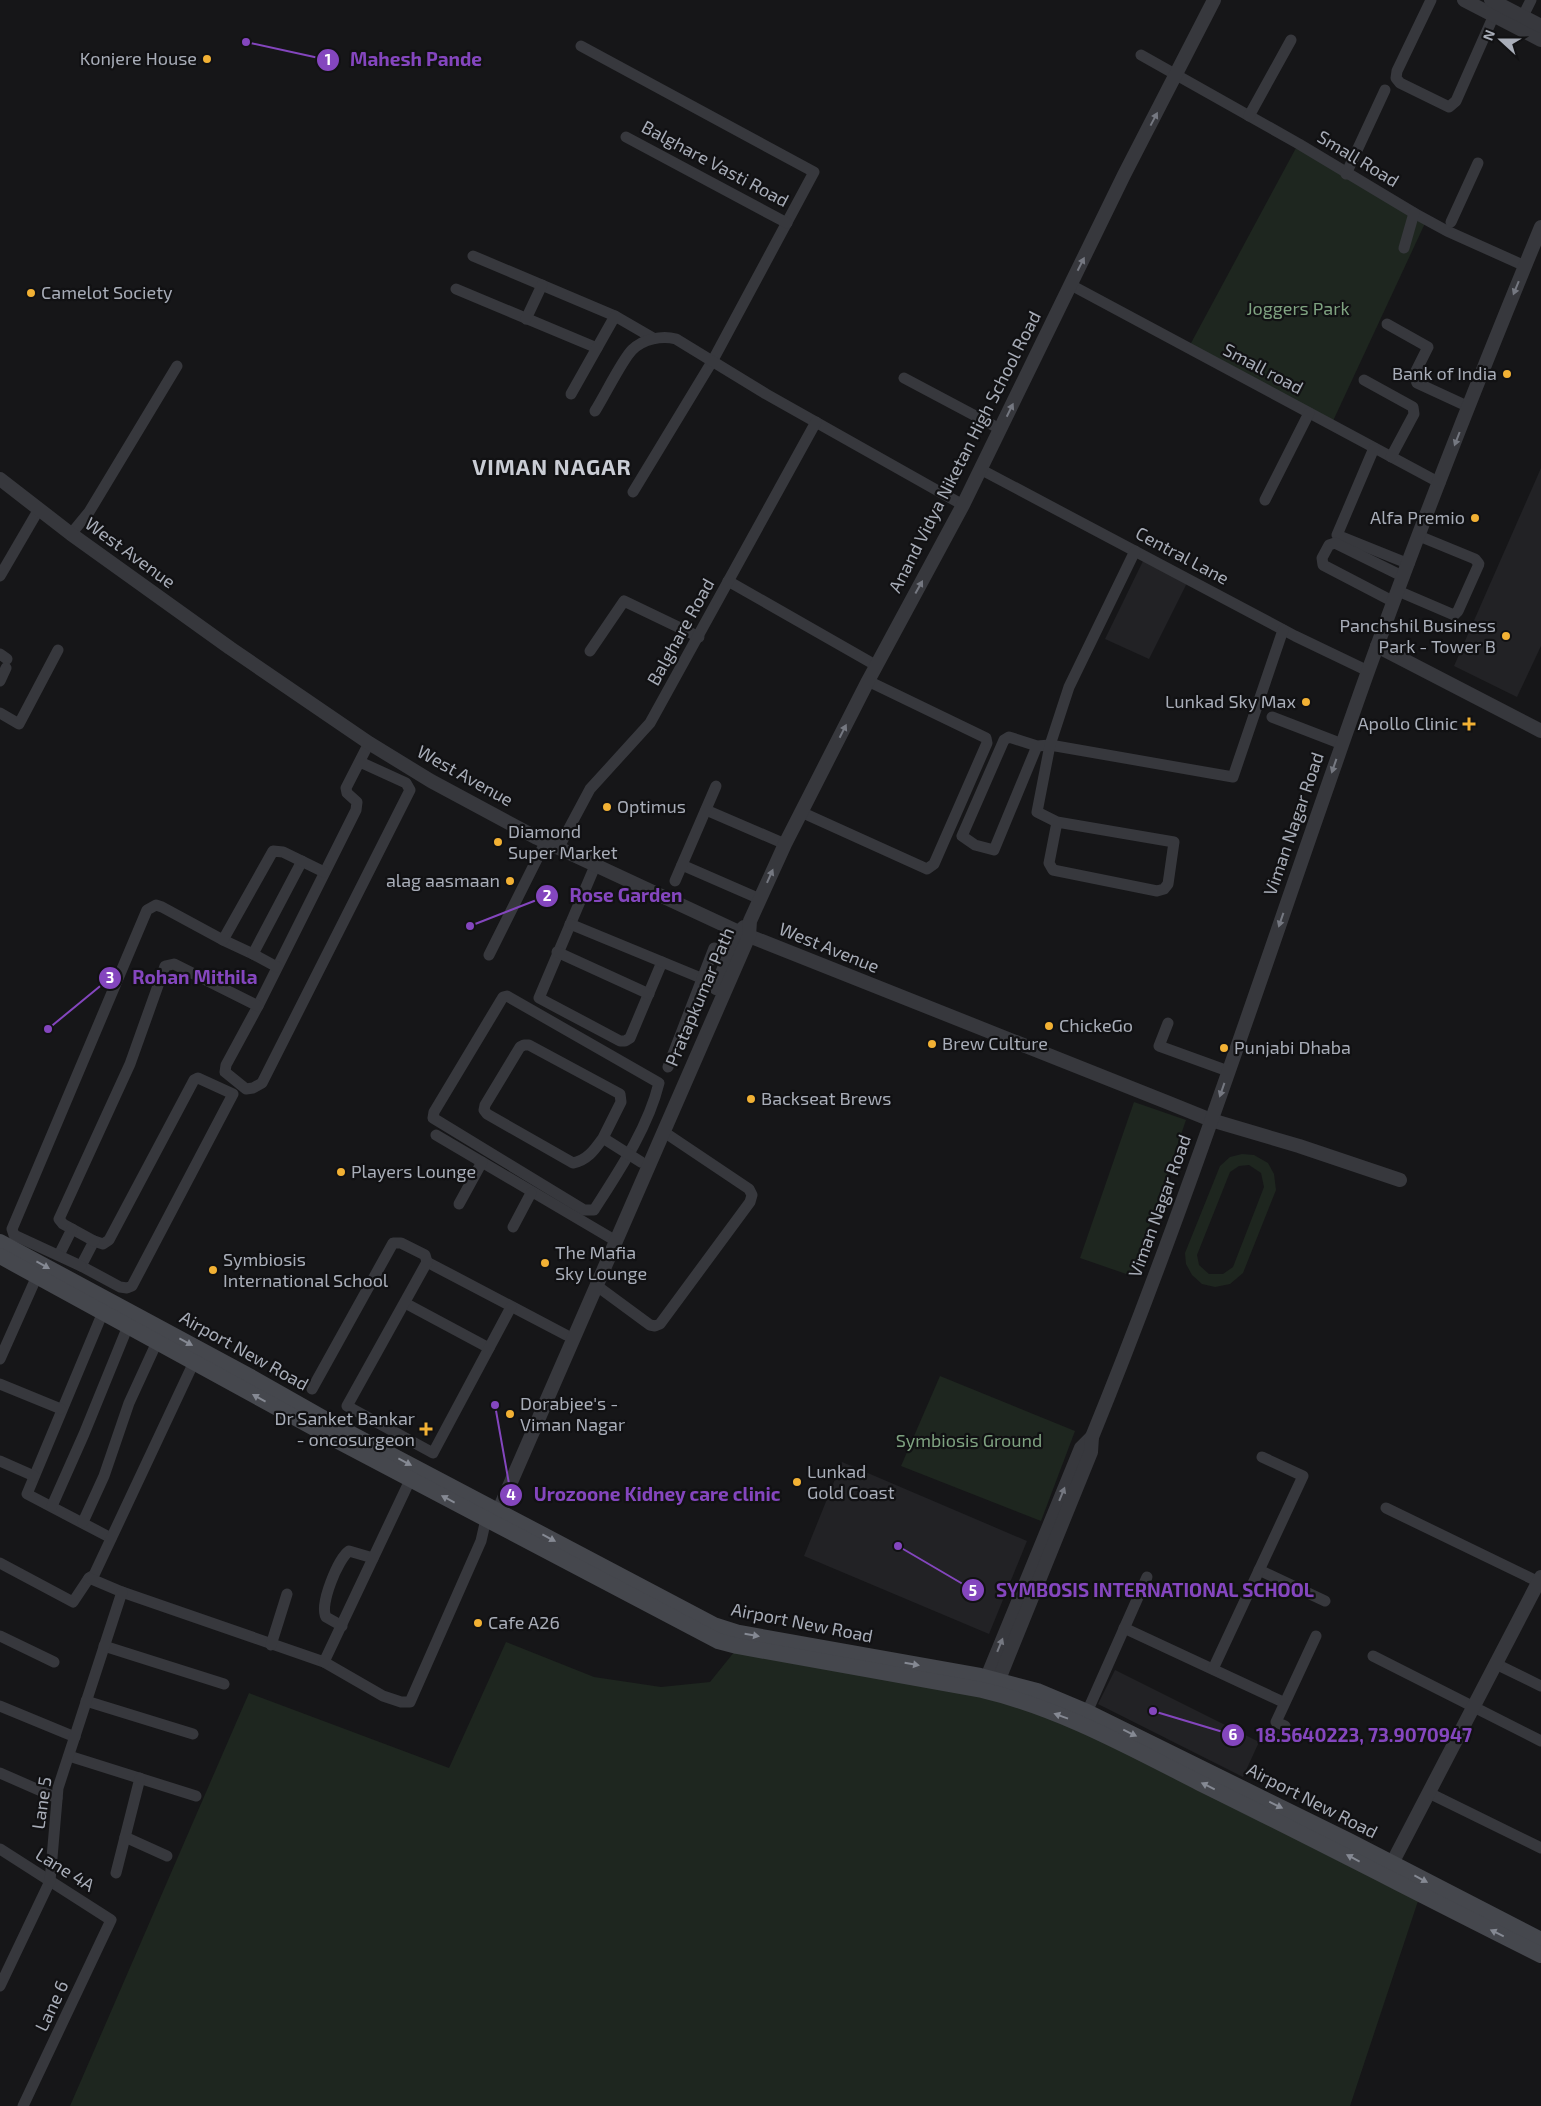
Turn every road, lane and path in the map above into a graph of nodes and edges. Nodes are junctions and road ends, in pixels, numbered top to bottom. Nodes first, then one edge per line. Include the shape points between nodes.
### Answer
1 (1214, 0) edge
2 (1430, 0) edge
3 (1464, 0) edge
4 (1491, 0) edge
5 (1531, 0) edge
6 (1494, 15) junction
7 (1523, 16) junction
8 (1541, 26) edge
9 (1291, 40) dead end
10 (1541, 40) edge
11 (581, 46) dead end
12 (1141, 55) dead end
13 (1176, 76) junction
14 (1385, 90) dead end
15 (1249, 116) junction
16 (626, 137) dead end
17 (1478, 163) dead end
18 (1346, 174) junction
19 (1414, 212) junction
20 (1451, 222) dead end
21 (787, 223) junction
22 (1541, 227) edge
23 (1404, 248) dead end
24 (473, 256) dead end
25 (1525, 266) junction
26 (542, 285) junction
27 (1071, 285) junction
28 (456, 289) dead end
29 (615, 316) junction
30 (526, 319) junction
31 (1387, 324) dead end
32 (653, 338) junction
33 (597, 348) junction
34 (713, 360) junction
35 (177, 366) dead end
36 (904, 378) dead end
37 (1364, 380) dead end
38 (571, 394) dead end
39 (1469, 407) junction
40 (595, 411) dead end
41 (1309, 413) junction
42 (816, 422) junction
43 (1000, 429) junction
44 (1374, 448) junction
45 (1391, 457) junction
46 (980, 470) junction
47 (0, 479) edge
48 (1440, 483) junction
49 (633, 492) dead end
50 (1265, 500) dead end
51 (963, 505) junction
52 (39, 509) junction
53 (71, 534) junction
54 (1420, 536) junction
55 (1135, 551) junction
56 (1406, 570) junction
57 (1, 573) edge
58 (728, 581) junction
59 (1396, 596) junction
60 (1283, 630) junction
61 (700, 636) junction
62 (1377, 646) junction
63 (58, 650) dead end
64 (590, 651) dead end
65 (4, 661) edge
66 (877, 666) junction
67 (1368, 671) junction
68 (0, 681) edge
69 (868, 681) junction
70 (3, 715) edge
71 (1272, 717) dead end
72 (0, 728) edge
73 (1541, 731) edge
74 (369, 743) junction
75 (1342, 744) junction
76 (1037, 746) junction
77 (1050, 746) junction
78 (360, 762) junction
79 (716, 786) dead end
80 (706, 810) junction
81 (801, 812) junction
82 (1057, 822) junction
83 (546, 841) junction
84 (785, 844) junction
85 (559, 847) junction
86 (302, 861) junction
87 (682, 865) junction
88 (595, 866) junction
89 (324, 872) junction
90 (675, 881) dead end
91 (760, 899) junction
92 (750, 921) joint
93 (570, 924) junction
94 (744, 934) junction
95 (223, 940) junction
96 (714, 948) dead end
97 (557, 952) junction
98 (253, 954) junction
99 (490, 955) dead end
100 (662, 962) junction
101 (277, 967) junction
102 (702, 978) junction
103 (718, 985) junction
104 (649, 994) junction
105 (258, 1006) junction
106 (1168, 1023) dead end
107 (668, 1067) dead end
108 (1228, 1071) junction
109 (243, 1088) junction
110 (678, 1089) junction
111 (233, 1094) junction
112 (1211, 1120) junction
113 (664, 1132) junction
114 (436, 1134) dead end
115 (603, 1138) junction
116 (628, 1153) junction
117 (482, 1162) junction
118 (641, 1162) junction
119 (1400, 1180) dead end
120 (531, 1193) junction
121 (458, 1204) dead end
122 (513, 1227) dead end
123 (72, 1229) junction
124 (612, 1240) junction
125 (94, 1241) junction
126 (0, 1242) edge
127 (59, 1255) junction
128 (0, 1256) edge
129 (427, 1262) junction
130 (81, 1266) junction
131 (37, 1276) junction
132 (597, 1286) junction
133 (405, 1303) junction
134 (511, 1307) junction
135 (102, 1312) junction
136 (128, 1326) junction
137 (566, 1335) junction
138 (157, 1342) junction
139 (489, 1348) junction
140 (0, 1359) edge
141 (194, 1362) junction
142 (558, 1362) junction
143 (0, 1384) edge
144 (312, 1389) dead end
145 (61, 1409) junction
146 (1262, 1457) dead end
147 (0, 1461) edge
148 (34, 1476) junction
149 (411, 1478) junction
150 (52, 1506) junction
151 (1386, 1508) dead end
152 (492, 1515) junction
153 (82, 1522) junction
154 (111, 1538) junction
155 (373, 1558) junction
156 (0, 1563) edge
157 (1259, 1570) junction
158 (1147, 1577) dead end
159 (89, 1578) junction
160 (1540, 1581) edge
161 (122, 1592) junction
162 (287, 1594) dead end
163 (1325, 1601) dead end
164 (342, 1626) junction
165 (1124, 1628) junction
166 (0, 1636) edge
167 (1316, 1636) dead end
168 (271, 1644) junction
169 (104, 1646) junction
170 (1373, 1656) dead end
171 (54, 1662) dead end
172 (324, 1662) junction
173 (1496, 1664) junction
174 (1213, 1669) junction
175 (224, 1684) dead end
176 (990, 1685) junction
177 (1541, 1686) edge
178 (86, 1701) junction
179 (1283, 1702) junction
180 (0, 1706) edge
181 (1473, 1707) junction
182 (1086, 1712) junction
183 (1285, 1726) dead end
184 (193, 1734) dead end
185 (75, 1737) junction
186 (1541, 1742) edge
187 (69, 1756) junction
188 (0, 1774) edge
189 (140, 1778) junction
190 (1429, 1793) junction
191 (196, 1796) dead end
192 (57, 1798) junction
193 (125, 1837) junction
194 (1541, 1848) edge
195 (0, 1849) edge
196 (167, 1856) dead end
197 (1389, 1870) junction
198 (116, 1873) dead end
199 (50, 1881) junction
200 (111, 1920) joint
201 (1541, 1940) edge
202 (1541, 1955) edge
203 (0, 1986) edge
204 (23, 2106) edge

1 - 13 street, Anand Vidya Niketan High School Road
2 - 6 street via 1396,71 1396,78 1449,107 1456,100
3 - 6 street
4 - 7 street
5 - 7 street
6 - 10 street
7 - 8 street
9 - 15 street
11 - 21 street via 814,172
12 - 13 street, Small Road
13 - 15 street, Small Road
27 -> 13 street, Anand Vidya Niketan High School Road
14 - 18 street
15 - 18 street, Small Road
16 - 21 street, Balghare Vasti Road
17 - 20 street
18 - 19 street, Small Road
19 - 23 street
19 - 25 street, Small Road
21 - 34 street
22 - 25 street, Viman Nagar Road
24 - 26 street
25 -> 39 street, Viman Nagar Road
26 - 29 street
26 - 30 street
27 - 41 street, Small road
43 -> 27 street, Anand Vidya Niketan High School Road
28 - 30 street
29 - 32 street
29 - 33 street
30 - 33 street
31 - 39 street via 1428,347 1414,375 1417,383
32 - 34 street via 666,336 676,339
32 - 40 street via 632,350
33 - 38 street
34 - 42 street
34 - 49 street
35 - 53 street via 88,512
36 - 43 street
37 - 45 street via 1414,407 1414,414
39 -> 48 street, Viman Nagar Road
41 - 44 street, Small road
41 - 50 street
42 - 51 street
42 - 58 street, Balghare Road
43 - 46 street, Anand Vidya Niketan High School Road
44 - 45 street, Small road
44 - 56 street via 1337,535
45 - 48 street, Small road
46 - 51 street, Anand Vidya Niketan High School Road
46 - 55 street, Central Lane
47 - 52 street, West Avenue
48 - 54 street, Viman Nagar Road
66 -> 51 street, Anand Vidya Niketan High School Road
52 - 53 street, West Avenue
52 - 57 street
53 - 74 street, West Avenue
54 - 56 street, Viman Nagar Road
54 - 59 street via 1475,559 1479,564 1456,614
55 - 60 street, Central Lane
55 - 77 street via 1069,686
56 - 59 street, Viman Nagar Road
56 - 59 street via 1335,543 1329,545 1322,558 1323,565
58 - 61 street, Balghare Road
58 - 66 street
59 - 62 street, Viman Nagar Road
60 - 67 street, Central Lane
60 - 77 street via 1233,777
61 - 64 street via 624,601
61 - 85 street, Balghare Road via 650,723 590,789
62 - 67 street, Viman Nagar Road
62 - 73 street
63 - 70 street via 19,724
65 - 68 street
66 - 69 street, Anand Vidya Niketan High School Road
67 - 75 street, Viman Nagar Road
81 -> 69 street, Anand Vidya Niketan High School Road
69 - 81 street via 986,738 987,743 934,864 927,869
70 - 72 street
71 - 75 street
74 - 78 street
74 - 83 street, West Avenue via 432,781
75 -> 108 street, Viman Nagar Road
76 - 76 street via 1009,738 1004,740 962,836 975,845 994,850
76 - 77 street
77 - 82 street via 1037,812
78 - 89 street via 346,790 358,805
78 - 109 street via 406,783 410,790 262,1083 253,1088
79 - 80 street
80 - 84 street
80 - 87 street
81 - 84 street, Anand Vidya Niketan High School Road
82 - 82 street via 1048,863 1053,870 1157,891 1168,884 1174,842
83 - 85 street, West Avenue
83 - 99 street
91 -> 84 street, Anand Vidya Niketan High School Road
85 - 88 street, West Avenue
86 - 89 street
86 - 95 street via 278,850 269,854
86 - 98 street
87 - 90 street
87 - 91 street
88 - 93 street
88 - 94 street, West Avenue
89 - 101 street
91 - 92 street, Anand Vidya Niketan High School Road
92 - 94 street, Pratapkumar Path
93 - 97 street
93 - 100 street
94 - 103 street, Pratapkumar Path
94 - 110 street, Pratapkumar Path
94 - 112 street, West Avenue
95 - 98 street
95 - 127 street via 162,907 156,905 147,910 12,1229 14,1235
96 - 102 street
97 - 104 street
97 - 104 street via 538,998 620,1041 630,1038
98 - 101 street
100 - 102 street
100 - 104 street
101 - 105 street
102 - 103 street
102 - 107 street
103 - 110 street, Pratapkumar Path
105 - 109 street via 226,1065 225,1072
105 - 123 street via 174,964 165,966 130,1064 59,1219
106 - 108 street via 1159,1046
108 -> 112 street, Viman Nagar Road
109 - 111 street
110 - 113 street, Pratapkumar Path
110 - 118 street, Pratapkumar Path
111 - 125 street via 201,1078 194,1080 110,1240 103,1244
111 - 130 street via 132,1286 120,1287
112 - 119 street, West Avenue
112 - 176 street, Viman Nagar Road via 1128,1346 1092,1437 1080,1448
113 - 124 street, Pratapkumar Path
113 - 132 street via 749,1189 752,1195 750,1202 660,1324 650,1325
114 - 117 street
115 - 115 street via 592,1153 581,1162 573,1163 487,1114 485,1105 520,1047 529,1045 620,1094 621,1102
115 - 116 street
116 - 116 street via 655,1100 659,1083 513,997 503,997 433,1118 584,1210 594,1210
116 - 118 street
117 - 120 street
117 - 121 street
118 - 124 street, Pratapkumar Path
120 - 122 street
120 - 124 street
123 - 125 street
123 - 127 street
124 - 132 street, Pratapkumar Path
124 - 137 street, Pratapkumar Path
125 - 130 street
126 -> 152 main road, Airport New Road via 249,1376
127 - 130 street
128 - 131 main road, Airport New Road
129 - 133 street
129 - 134 street
129 - 144 street via 425,1255 393,1243
131 - 135 main road, Airport New Road
131 - 140 street
132 - 142 street, Pratapkumar Path
133 - 139 street
133 - 139 street via 347,1406 382,1426 433,1453
134 - 137 street
134 - 139 street
135 - 136 main road, Airport New Road
135 - 145 street
136 - 138 main road, Airport New Road
136 - 150 street
137 - 142 street, Pratapkumar Path
138 - 141 main road, Airport New Road
138 - 153 street via 128,1403 104,1476
149 -> 141 main road, Airport New Road via 338,1442
141 - 154 street
142 - 152 street, Pratapkumar Path
143 - 145 street
145 - 148 street
146 - 157 street via 1303,1476
147 - 148 street
148 - 150 street via 26,1494
152 -> 149 main road, Airport New Road
149 - 155 street
150 - 153 street
151 - 160 street
152 - 172 street via 410,1702 383,1696
152 - 176 main road, Airport New Road via 731,1631
153 - 154 street
154 - 159 street via 94,1575
155 - 164 street
155 - 164 street via 349,1552 343,1558 323,1606 326,1617
156 - 159 street via 73,1602
157 - 163 street
157 - 174 street
158 - 165 street
159 - 161 street
160 - 173 street
161 - 168 street
161 - 169 street, Lane 5
162 - 168 street
164 - 172 street
165 - 174 street
165 - 182 street
166 - 171 street
167 - 179 street
168 - 172 street
169 - 175 street
169 - 178 street, Lane 5
170 - 181 street
173 - 177 street
173 - 181 street
174 - 179 street
176 - 182 main road, Airport New Road via 1037,1691
197 -> 176 main road, Airport New Road via 1073,1720
178 - 184 street
178 - 185 street, Lane 5
179 - 183 street via 1276,1722
180 - 185 street
181 - 186 street
181 - 190 street
182 -> 197 main road, Airport New Road
185 - 187 street, Lane 5
187 - 189 street
187 - 192 street, Lane 5
188 - 192 street
189 - 191 street
189 - 193 street
190 - 194 street
190 - 197 street
192 - 199 street, Lane 5
193 - 196 street
193 - 198 street
195 - 199 street, Lane 4A
197 -> 201 main road, Airport New Road
202 -> 197 main road, Airport New Road
199 - 200 street, Lane 4A
199 - 203 street, Lane 5
200 - 204 street, Lane 6

